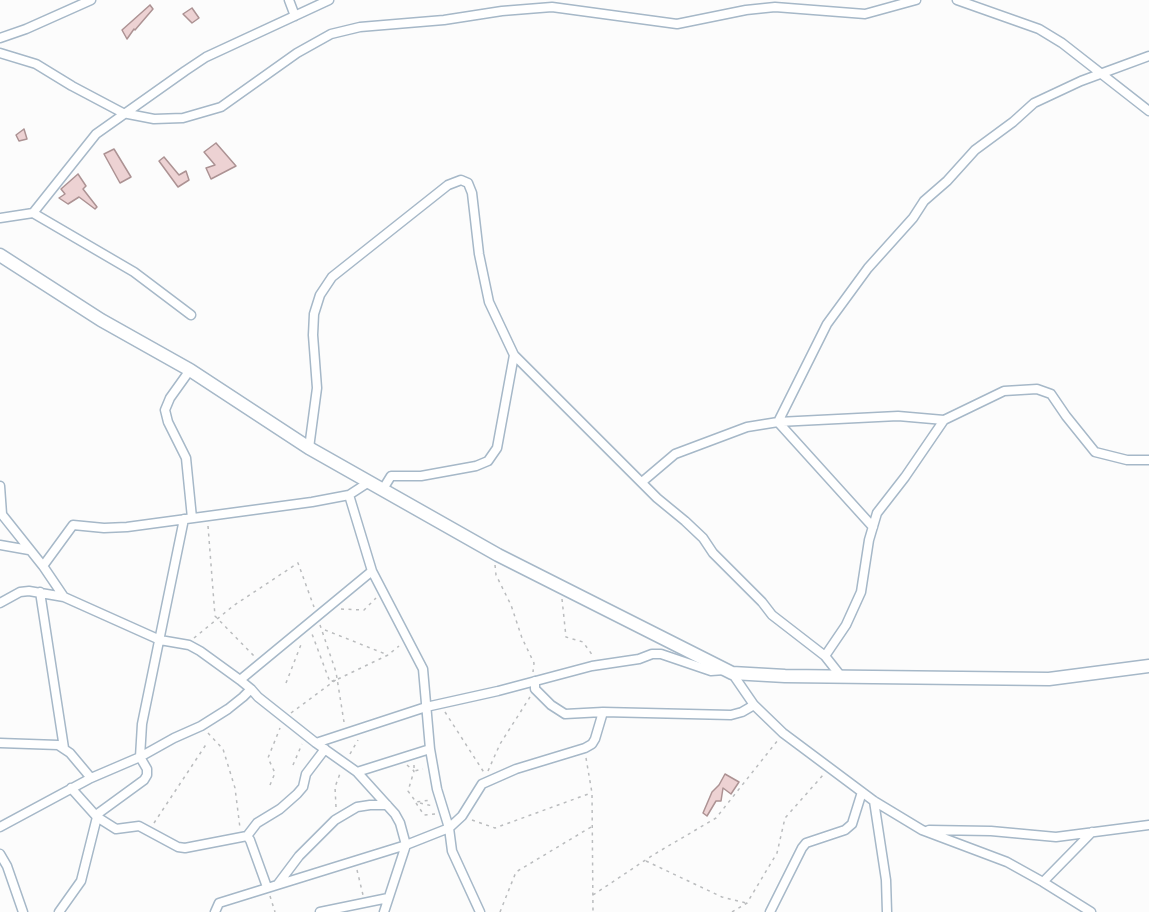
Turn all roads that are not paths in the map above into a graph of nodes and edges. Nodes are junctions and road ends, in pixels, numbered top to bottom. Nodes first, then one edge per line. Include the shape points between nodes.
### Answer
1 (91, 0) edge
2 (289, 0) edge
3 (329, 0) edge
4 (916, 0) edge
5 (957, 0) edge
6 (295, 16) junction
7 (0, 38) edge
8 (0, 53) edge
9 (1149, 56) edge
10 (1100, 74) junction
11 (1149, 111) edge
12 (123, 113) junction
13 (33, 213) junction
14 (0, 218) edge
15 (0, 255) edge
16 (191, 315) dead end
17 (514, 355) junction
18 (190, 370) junction
19 (944, 420) junction
20 (778, 422) junction
21 (309, 448) junction
22 (1149, 460) edge
23 (369, 482) junction
24 (642, 482) junction
25 (0, 486) edge
26 (383, 489) junction
27 (349, 495) junction
28 (1, 513) edge
29 (188, 518) junction
30 (873, 527) junction
31 (0, 545) edge
32 (29, 550) junction
33 (44, 566) junction
34 (372, 571) junction
35 (40, 592) junction
36 (64, 597) junction
37 (0, 603) edge
38 (160, 640) junction
39 (825, 656) junction
40 (1149, 666) edge
41 (729, 671) junction
42 (840, 675) junction
43 (240, 680) junction
44 (534, 683) junction
45 (251, 689) junction
46 (754, 705) junction
47 (426, 707) junction
48 (603, 712) junction
49 (316, 742) junction
50 (0, 743) edge
51 (64, 748) junction
52 (325, 749) junction
53 (430, 749) junction
54 (141, 757) junction
55 (357, 772) junction
56 (91, 778) junction
57 (71, 788) junction
58 (862, 792) junction
59 (874, 801) junction
60 (387, 805) junction
61 (97, 816) junction
62 (1149, 825) edge
63 (0, 827) edge
64 (449, 828) junction
65 (922, 830) junction
66 (1092, 831) junction
67 (244, 836) junction
68 (406, 845) junction
69 (0, 854) edge
70 (1043, 882) junction
71 (278, 884) junction
72 (267, 887) junction
73 (388, 898) junction
74 (23, 912) edge
75 (59, 912) edge
76 (215, 912) edge
77 (320, 912) edge
78 (384, 912) edge
79 (480, 912) edge
80 (771, 912) edge
81 (887, 912) edge
82 (1091, 912) edge

1 - 7 street
2 - 6 street
3 - 6 street
4 - 12 street via 865,14 775,8 677,24 552,7 360,27 331,34 297,53 221,107 183,118 154,119
5 - 10 street via 1039,29
6 - 12 street via 206,57
8 - 12 street via 36,64
9 - 10 street
10 - 11 street
10 - 20 street via 1034,103 975,150 924,201 827,324
12 - 13 street via 96,134
13 - 14 street
13 - 16 street via 134,272
15 - 18 street via 101,320
17 - 21 street via 489,302 472,193 468,183 454,181 332,277 320,295 314,314 316,388
17 - 24 street
17 - 26 street via 497,448 489,461 421,476 391,476
18 - 21 street
18 - 29 street via 165,410 186,458
19 - 20 street via 898,416
19 - 22 street via 1004,391 1037,389 1051,394 1095,452
19 - 30 street via 877,513
20 - 24 street via 747,427 675,454
20 - 30 street
21 - 23 street
23 - 26 street
23 - 27 street
24 - 39 street via 697,532 772,615
25 - 28 street
26 - 41 street via 495,552
27 - 29 street
27 - 34 street
28 - 32 street
29 - 33 street via 127,528 73,525
29 - 38 street
30 - 39 street via 861,592 846,625
31 - 32 street
32 - 33 street
33 - 36 street
34 - 43 street
34 - 47 street via 424,674
35 - 36 street
35 - 37 street via 20,592
35 - 51 street
36 - 38 street
38 - 43 street via 189,645
38 - 54 street via 142,724
39 - 42 street
40 - 42 street via 1048,679
41 - 42 street
41 - 44 street via 711,671 661,654 598,665
41 - 46 street
43 - 45 street
44 - 47 street
44 - 48 street via 550,705 565,714
45 - 49 street
45 - 54 street via 228,710
46 - 48 street via 731,715
46 - 58 street via 783,733
47 - 49 street
47 - 53 street
48 - 64 street via 592,744 482,784 462,816
49 - 52 street
50 - 51 street via 40,743
51 - 56 street
52 - 55 street
52 - 67 street via 310,767 297,794
53 - 55 street
53 - 64 street via 438,802
54 - 56 street
54 - 61 street via 147,769 144,780
55 - 60 street
56 - 57 street
57 - 61 street
57 - 63 street
58 - 59 street
58 - 80 street via 852,824 845,831 806,843 802,848
59 - 65 street
59 - 81 street
60 - 68 street via 400,823
60 - 71 street via 357,807 335,820
61 - 67 street via 116,829 140,826 184,848
61 - 75 street via 81,881
62 - 66 street
64 - 68 street
64 - 79 street via 452,850
65 - 66 street via 1056,837
65 - 70 street via 1007,862
66 - 70 street
67 - 72 street via 250,840
68 - 71 street
68 - 73 street
69 - 74 street
70 - 82 street
71 - 72 street
72 - 76 street via 219,903
73 - 77 street
73 - 78 street

